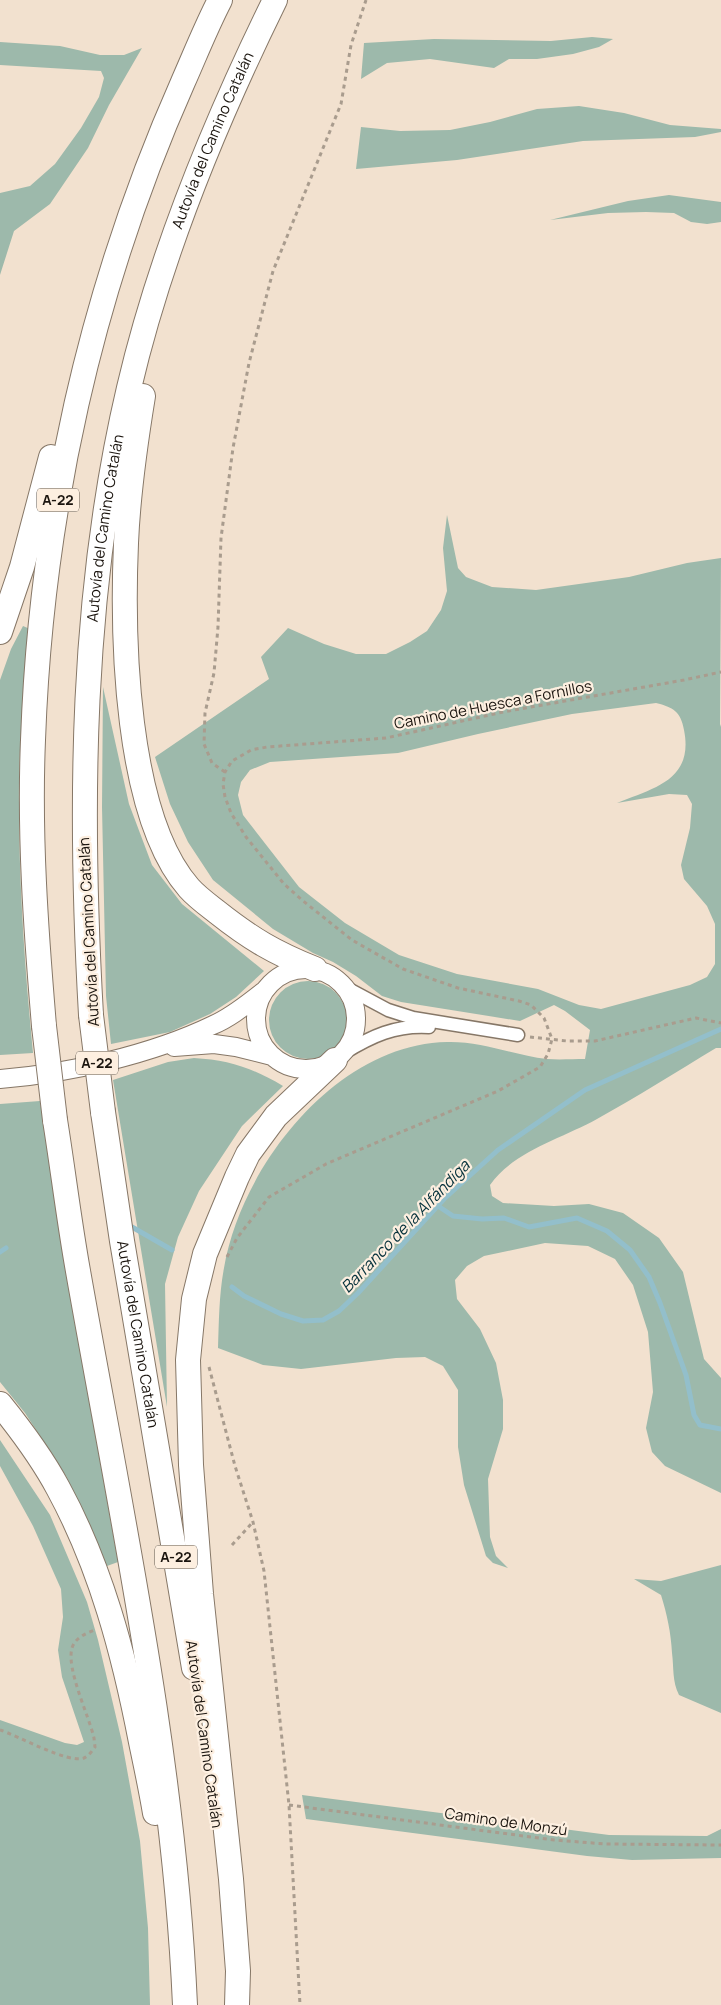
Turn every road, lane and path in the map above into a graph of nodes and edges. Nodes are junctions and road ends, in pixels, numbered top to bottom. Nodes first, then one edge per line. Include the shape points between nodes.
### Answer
1 (220, 0) edge
2 (275, 0) edge
3 (366, 0) edge
4 (171, 109) junction
5 (202, 161) junction
6 (0, 632) edge
7 (721, 672) edge
8 (225, 772) junction
9 (315, 969) junction
10 (345, 987) junction
11 (265, 990) junction
12 (721, 1023) edge
13 (474, 1028) junction
14 (518, 1035) joint
15 (552, 1039) junction
16 (150, 1050) junction
17 (272, 1056) junction
18 (339, 1057) junction
19 (0, 1079) edge
20 (224, 1261) dead end
21 (207, 1360) dead end
22 (0, 1404) edge
23 (253, 1522) junction
24 (232, 1545) dead end
25 (95, 1630) dead end
26 (0, 1730) edge
27 (289, 1805) junction
28 (721, 1845) edge
29 (178, 1892) junction
30 (185, 2005) edge
31 (235, 2005) edge
32 (300, 2005) edge

1 - 4 highway, A-22
2 - 5 highway, Autovía del Camino Catalán / A-22 via 244,62
3 - 8 path via 351,45 341,104 273,271 249,363 232,448 220,538 218,627 214,673 205,713 204,744 212,763
4 - 6 highway via 141,166 114,229 78,346 22,567
4 - 29 highway, A-22, bridge via 127,223 102,306 66,450 38,659 33,740 33,856 44,1026 55,1120 149,1669 170,1810
5 - 9 highway via 159,311 134,445 126,543 126,625 128,686 137,754 146,802 172,864 189,888 248,937
5 - 31 highway, Autovía del Camino Catalán / A-22, bridge via 154,294 129,387 107,496 94,610 84,839 91,1015 102,1112 209,1766
7 - 8 path, Camino de Huesca a Fornillos via 503,712 386,738 267,747 241,755
8 - 15 path via 225,797 236,821 267,865 302,900 352,940 403,969 458,988 531,1005 544,1018
9 - 10 main road via 326,972
9 - 11 main road via 303,968 285,973
10 - 13 street via 388,1010 413,1018
10 - 18 main road via 352,997 357,1020 355,1032
11 - 16 main road via 215,1025
11 - 17 main road via 256,1024 259,1036
12 - 15 path via 696,1018 595,1041
13 - 14 street
13 - 18 street via 418,1026 395,1029 372,1036
14 - 15 path
15 - 20 path via 540,1067 498,1090 326,1164 269,1197 237,1238
16 - 17 main road via 214,1044
16 - 19 main road via 76,1068
17 - 18 main road via 284,1064 312,1069
18 - 31 highway via 276,1116 248,1154 205,1254 194,1299 188,1360 191,1465 201,1594 232,1879 238,1971
21 - 23 path
22 - 29 highway via 58,1486 85,1542 104,1593 136,1717 162,1864
23 - 24 path
23 - 27 path via 264,1571
25 - 26 path via 76,1640 71,1657 94,1738 95,1747 91,1752 77,1759 65,1758
27 - 28 path, Camino de Monzú via 554,1840
27 - 32 path
29 - 30 highway, A-22

